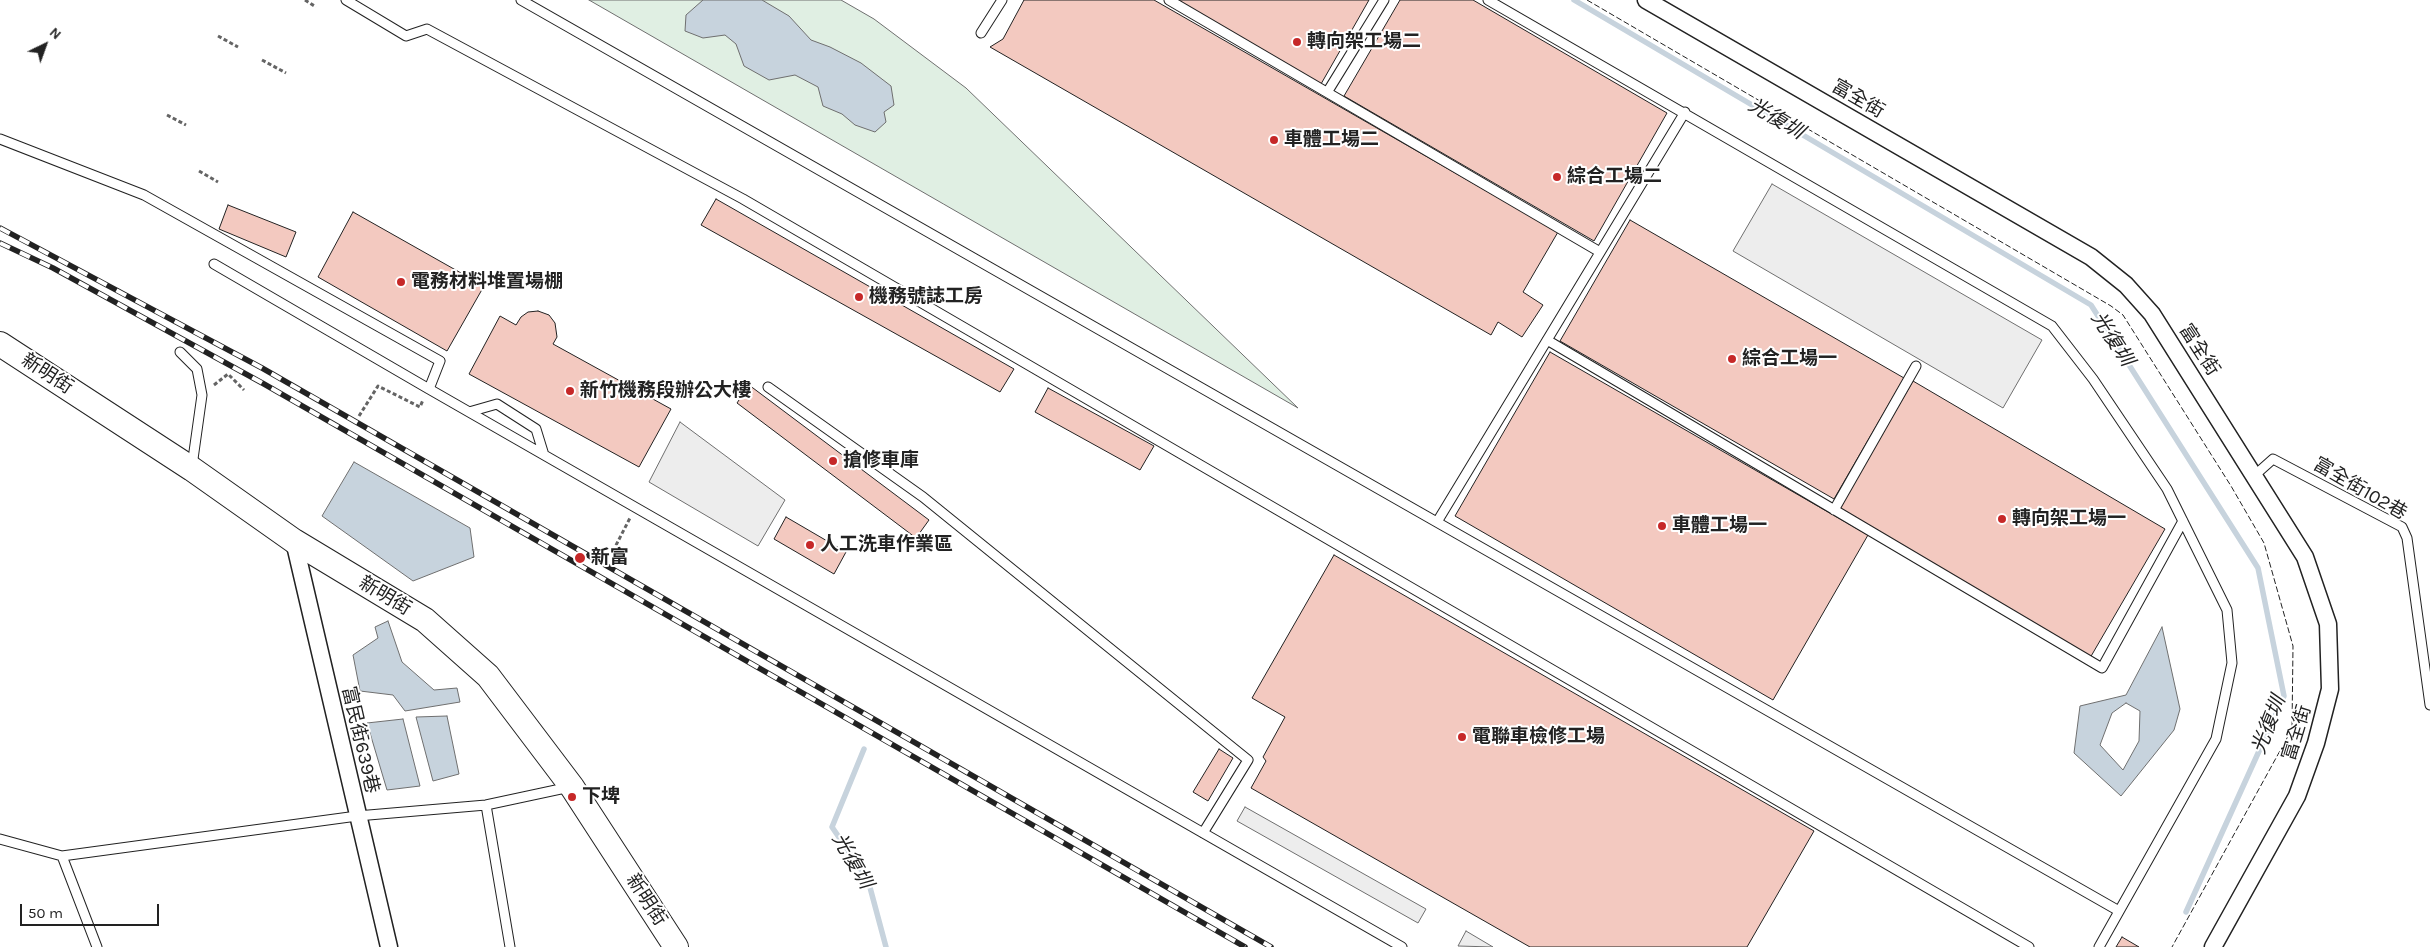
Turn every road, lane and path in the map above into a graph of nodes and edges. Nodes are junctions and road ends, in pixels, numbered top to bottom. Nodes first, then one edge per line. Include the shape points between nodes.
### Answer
1 (305, 0) edge
2 (346, 0) edge
3 (521, 0) edge
4 (1002, 0) edge
5 (1169, 0) edge
6 (1384, 0) edge
7 (1488, 0) edge
8 (1646, 0) edge
9 (316, 7) dead end
10 (981, 33) dead end
11 (218, 36) dead end
12 (238, 47) dead end
13 (262, 60) dead end
14 (286, 73) dead end
15 (1328, 91) junction
16 (1685, 112) junction
17 (167, 115) dead end
18 (186, 125) dead end
19 (0, 139) edge
20 (198, 171) dead end
21 (218, 182) dead end
22 (1600, 252) junction
23 (214, 264) dead end
24 (1547, 340) junction
25 (0, 344) edge
26 (180, 352) dead end
27 (1916, 366) dead end
28 (768, 387) dead end
29 (429, 389) junction
30 (244, 390) dead end
31 (202, 395) junction
32 (469, 412) junction
33 (360, 416) dead end
34 (544, 455) junction
35 (192, 469) junction
36 (2255, 475) junction
37 (635, 507) junction
38 (1834, 510) junction
39 (2182, 521) junction
40 (1436, 522) junction
41 (294, 542) junction
42 (612, 551) dead end
43 (2430, 705) edge
44 (572, 786) junction
45 (486, 805) junction
46 (357, 816) junction
47 (1203, 833) junction
48 (0, 840) edge
49 (62, 856) junction
50 (2119, 911) junction
51 (97, 947) edge
52 (389, 947) edge
53 (510, 947) edge
54 (676, 947) edge
55 (1402, 947) edge
56 (2029, 947) edge
57 (2099, 947) edge
58 (2213, 947) edge

1 - 9 path
2 - 56 lane via 406,36 427,29 742,199
3 - 40 lane
4 - 10 lane
5 - 15 lane
6 - 15 lane
7 - 16 lane
8 - 36 street, 富全街 via 2091,257 2126,285 2152,314
11 - 12 path
13 - 14 path
15 - 22 lane
16 - 22 lane
16 - 39 lane via 2052,326 2162,482
17 - 18 path
19 - 29 lane via 144,196 440,361
20 - 21 path
22 - 24 lane
23 - 29 lane
24 - 38 lane
24 - 40 lane
25 - 35 street, 新明街
26 - 31 lane via 197,369
27 - 38 lane
28 - 47 lane via 923,497 1248,760
29 - 32 lane
29 - 33 path via 420,407 378,386
30 - 31 path via 228,374
31 - 35 lane
32 - 34 lane
32 - 34 lane via 496,404 536,429
34 - 37 lane
35 - 41 street, 新明街
36 - 43 lane, 富全街102巷 via 2273,459 2402,527 2408,538
36 - 58 street, 富全街 via 2306,557 2328,624 2330,689 2316,743 2297,796
37 - 42 path
37 - 47 lane
38 - 39 lane via 2102,668
39 - 50 lane via 2228,610 2232,663 2216,739
40 - 50 lane
41 - 44 street, 新明街 via 425,620 474,663 488,676
41 - 46 street, 富民街639巷
44 - 45 lane
44 - 54 street, 新明街
45 - 46 lane
45 - 53 lane
46 - 49 lane
46 - 52 street, 富民街639巷
47 - 55 lane
48 - 49 lane
49 - 51 lane
50 - 57 lane

